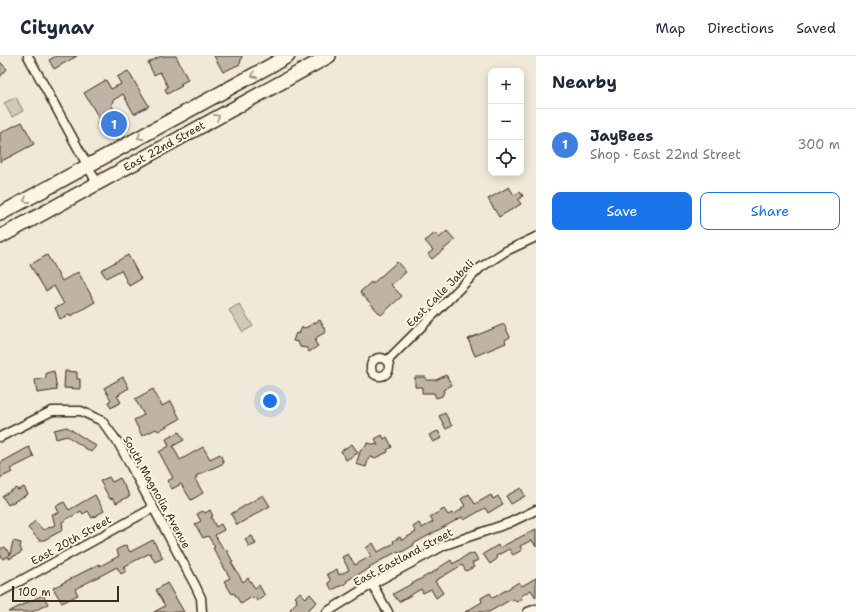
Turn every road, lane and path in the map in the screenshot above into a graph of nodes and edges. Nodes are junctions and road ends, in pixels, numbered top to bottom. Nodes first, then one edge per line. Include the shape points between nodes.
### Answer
1 (28, 56) edge
2 (288, 56) edge
3 (292, 56) edge
4 (329, 56) edge
5 (300, 72) junction
6 (88, 166) junction
7 (97, 183) junction
8 (0, 214) edge
9 (0, 237) edge
10 (536, 237) edge
11 (387, 361) dead end
12 (0, 437) edge
13 (153, 508) junction
14 (536, 510) edge
15 (372, 584) junction
16 (0, 592) edge
17 (536, 609) edge
18 (202, 612) edge
19 (326, 612) edge
20 (388, 612) edge
21 (528, 612) edge

1 - 6 street
2 -> 6 main road, East 22nd Street
3 - 5 main road
4 - 5 main road, East 22nd Street
7 -> 5 main road, East 22nd Street
6 - 7 street
6 -> 8 main road, East 22nd Street
7 - 9 main road, East 22nd Street
10 - 11 street, East Calle Jabali via 506,251 480,268
12 - 13 street, South Magnolia Avenue via 52,411 81,411 105,425 119,444
13 - 16 street, East 20th Street
13 - 18 street, South Magnolia Avenue via 195,585 201,598
14 - 15 street, East Eastland Street via 508,523 445,545
15 - 19 street, East Eastland Street
15 - 20 street
17 - 21 street

